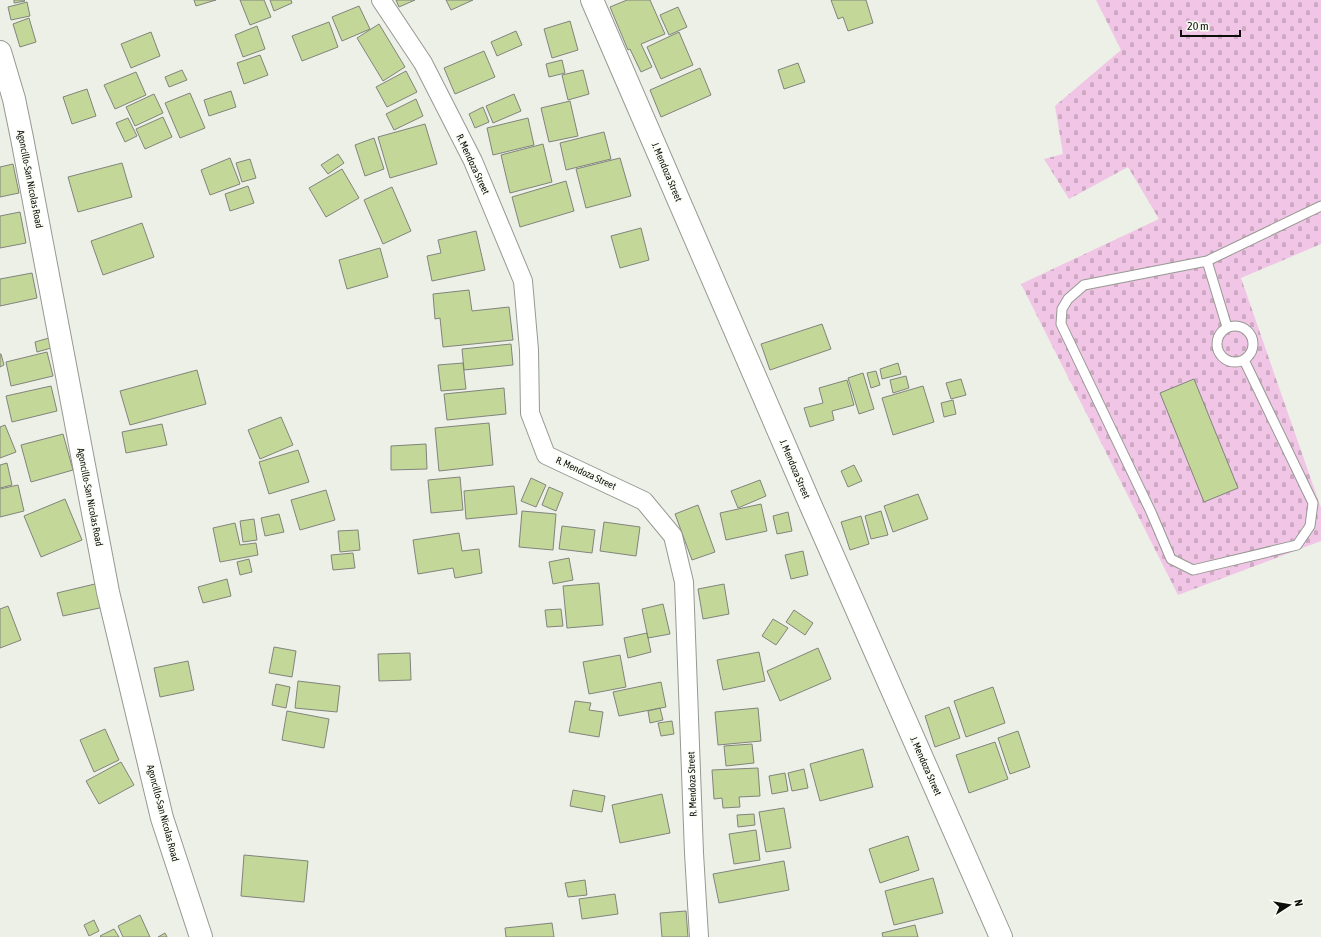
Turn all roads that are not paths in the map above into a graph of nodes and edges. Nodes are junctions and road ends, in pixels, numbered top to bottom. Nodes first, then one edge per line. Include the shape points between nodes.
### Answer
1 (381, 0) edge
2 (592, 0) edge
3 (0, 52) edge
4 (1321, 206) edge
5 (1207, 261) junction
6 (1226, 328) junction
7 (1244, 360) junction
8 (200, 937) edge
9 (699, 937) edge
10 (1001, 937) edge

1 - 9 street, R. Mendoza Street via 423,63 473,161 524,281 530,413 546,455 644,501 673,536 684,582
2 - 10 main road, J. Mendoza Street
3 - 8 main road, Agoncillo-San Nicolas Road via 22,138 108,592 162,818
4 - 5 lane
5 - 6 lane
5 - 7 lane via 1084,285 1062,308 1061,324 1171,559 1193,570 1297,545 1310,526 1313,503
6 - 7 lane via 1219,336 1217,347 1222,357 1233,362
6 - 7 lane via 1238,325 1248,331 1253,341 1252,352

